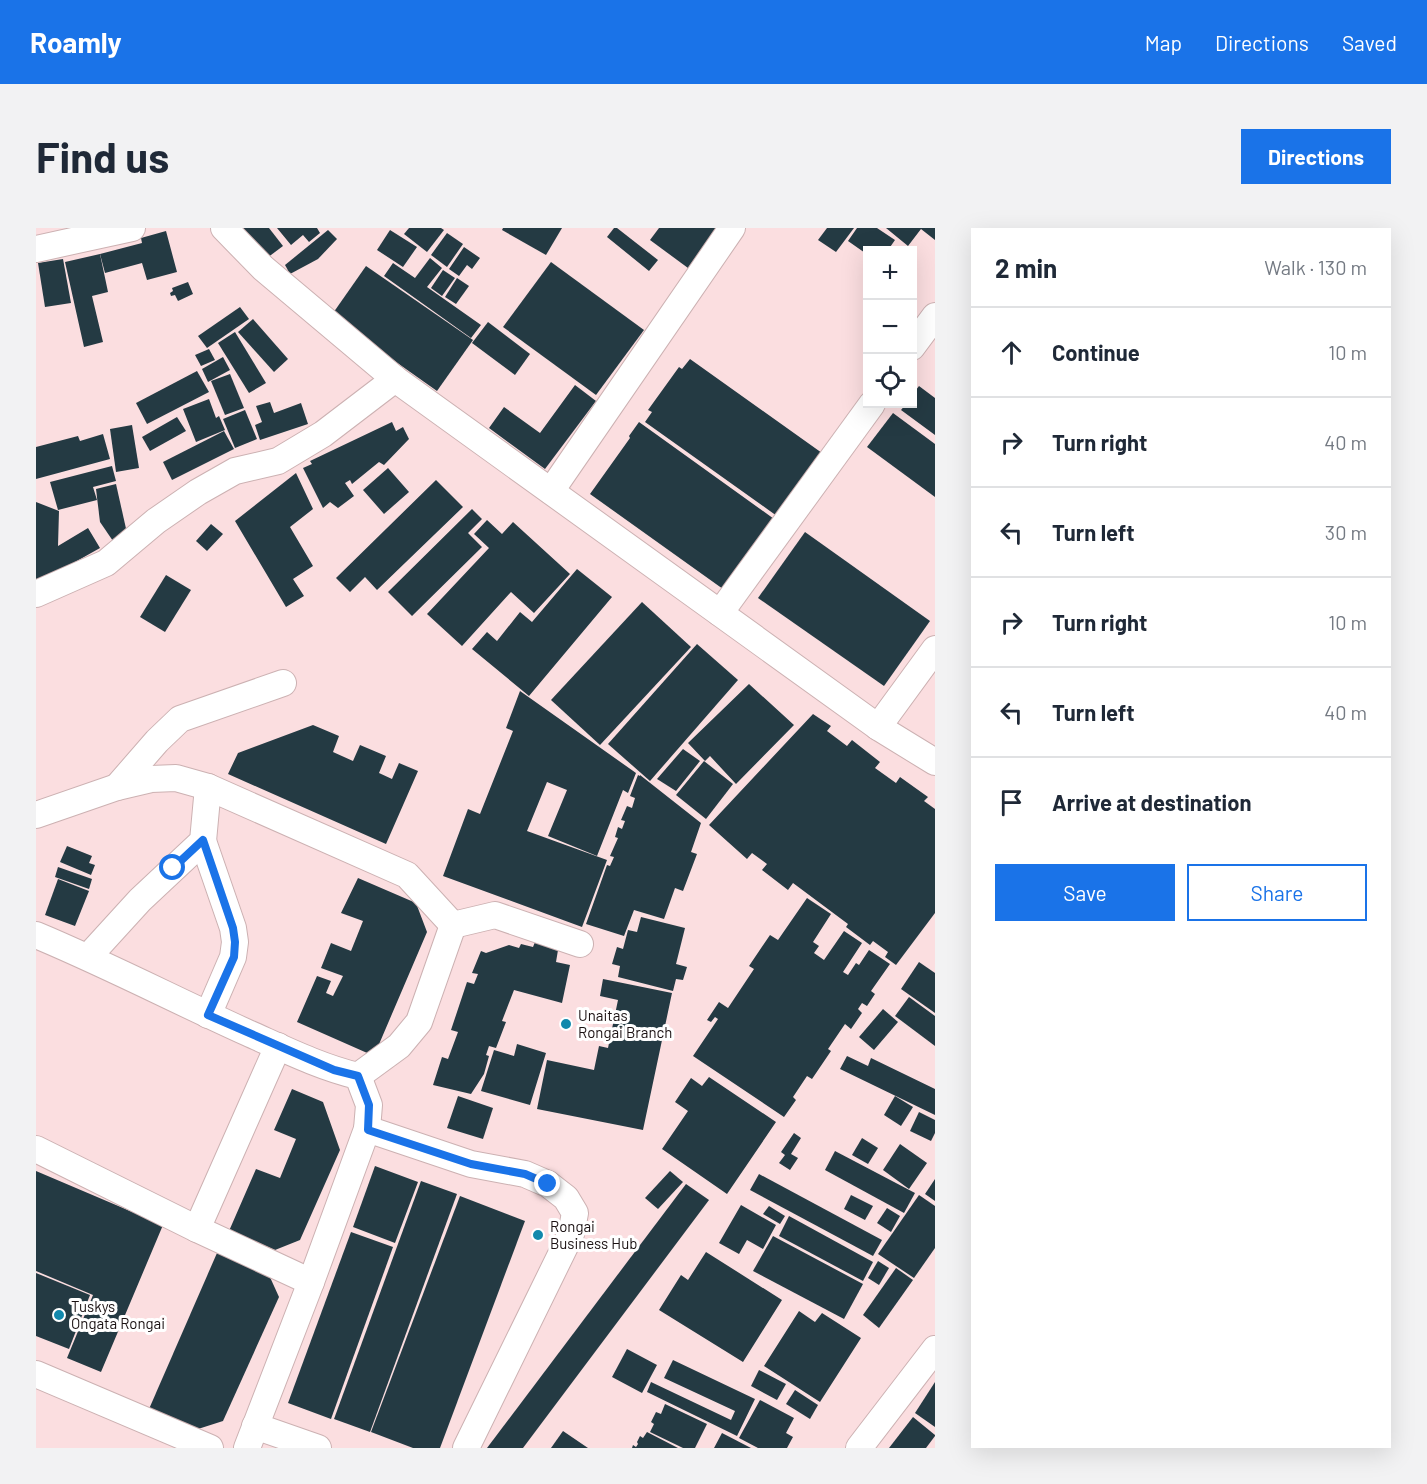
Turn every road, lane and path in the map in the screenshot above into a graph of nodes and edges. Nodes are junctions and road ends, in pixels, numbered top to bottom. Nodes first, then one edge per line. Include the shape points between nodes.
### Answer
1 (132, 228) edge
2 (224, 228) edge
3 (732, 228) edge
4 (36, 249) edge
5 (935, 316) edge
6 (917, 340) edge
7 (394, 379) junction
8 (869, 408) edge
9 (551, 491) junction
10 (36, 594) edge
11 (720, 613) junction
12 (935, 649) edge
13 (283, 683) dead end
14 (878, 727) junction
15 (935, 762) edge
16 (117, 787) junction
17 (208, 787) junction
18 (36, 815) edge
19 (203, 840) junction
20 (453, 925) junction
21 (36, 935) edge
22 (580, 944) dead end
23 (88, 957) junction
24 (208, 1015) junction
25 (278, 1046) junction
26 (358, 1076) junction
27 (368, 1130) junction
28 (36, 1149) edge
29 (197, 1229) junction
30 (311, 1282) junction
31 (935, 1349) edge
32 (36, 1374) edge
33 (251, 1437) edge
34 (210, 1448) edge
35 (318, 1448) edge
36 (466, 1448) edge
37 (859, 1448) edge

1 - 4 street
2 - 7 street via 263,268
3 - 9 street
5 - 6 street
7 - 9 street
7 - 10 street via 305,445 278,461 235,471 164,515 106,563
8 - 11 street
9 - 11 street
11 - 14 street
12 - 14 street
13 - 16 street via 180,719
14 - 15 street
16 - 17 street via 176,778
16 - 18 street
17 - 19 street
17 - 20 street via 407,875
19 - 23 street
19 - 24 street via 235,942 234,957
20 - 22 street via 495,915
20 - 26 street via 419,1022 399,1046
21 - 23 street
23 - 24 street
24 - 25 street
25 - 26 street
25 - 29 street
26 - 27 street via 369,1105
27 - 30 street
27 - 36 street via 471,1164 525,1174 566,1198 575,1213 571,1234
28 - 29 street
29 - 30 street
30 - 33 street
31 - 37 street
32 - 34 street
33 - 35 street

